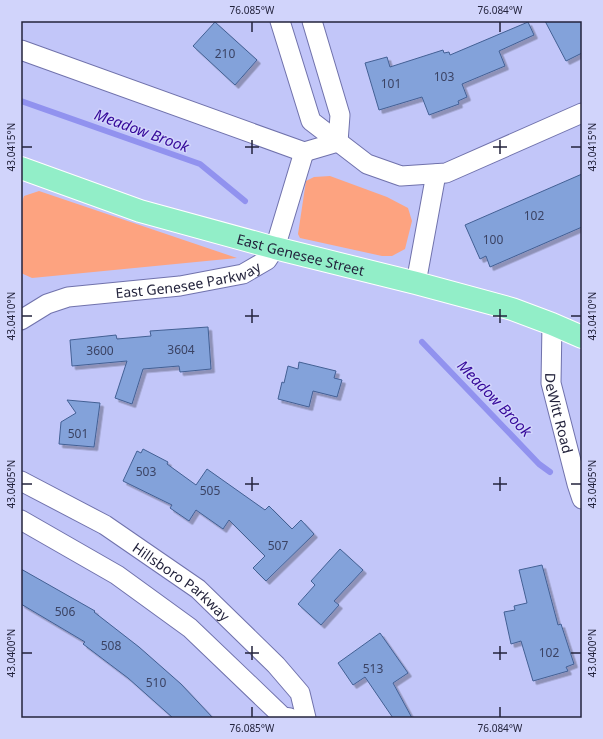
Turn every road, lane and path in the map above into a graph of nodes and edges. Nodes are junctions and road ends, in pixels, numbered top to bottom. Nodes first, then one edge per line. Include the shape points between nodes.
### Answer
1 (280, 21) edge
2 (312, 21) edge
3 (21, 50) edge
4 (582, 114) edge
5 (338, 142) junction
6 (304, 152) junction
7 (21, 169) edge
8 (436, 174) junction
9 (275, 248) junction
10 (416, 283) junction
11 (21, 320) edge
12 (552, 324) junction
13 (582, 337) edge
14 (21, 481) edge
15 (582, 500) edge
16 (21, 520) edge
17 (290, 718) edge
18 (306, 718) edge

1 - 5 street via 311,121
2 - 5 street via 340,115
3 - 6 street
4 - 8 street via 446,173
5 - 6 street
5 - 8 street via 367,164 401,176
6 - 9 street, East Genesee Parkway
7 - 9 main road, East Genesee Street via 140,211
8 - 10 street
9 - 10 main road, East Genesee Street
9 - 11 street, East Genesee Parkway via 267,260 243,274 180,286 68,297 47,304
10 - 12 main road, East Genesee Street via 512,309
12 - 13 main road, East Genesee Street
12 - 15 street, DeWitt Road via 551,383
14 - 18 street, Hillsboro Parkway via 105,525 198,589 276,665 300,693
16 - 17 street via 117,575 190,628 283,717

